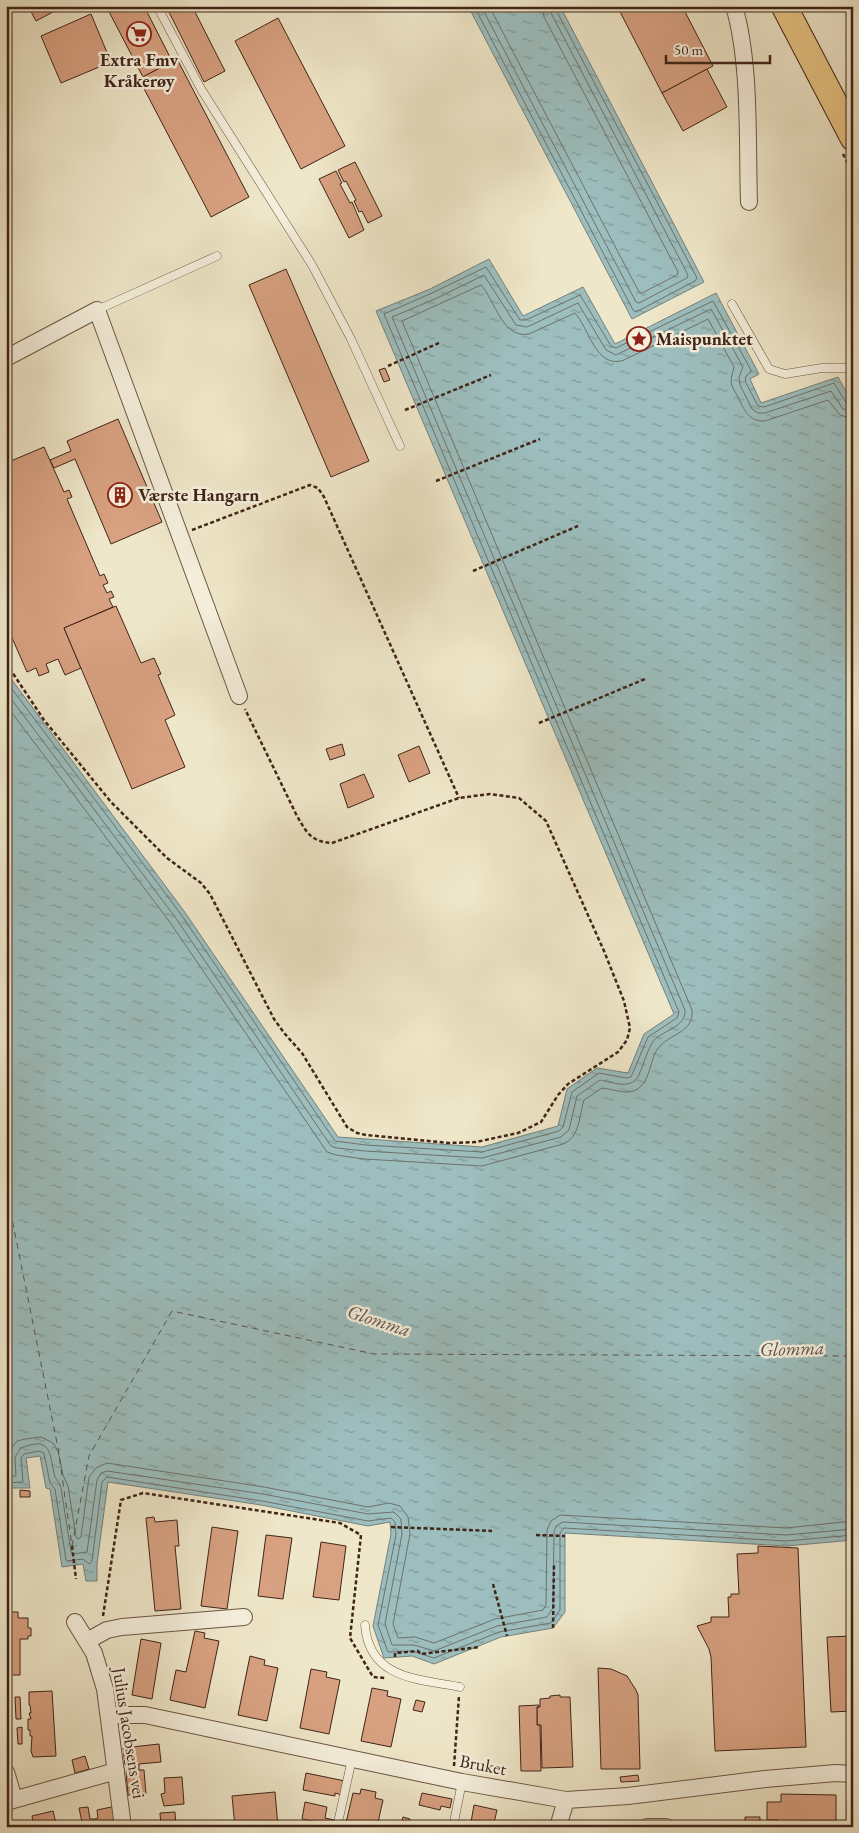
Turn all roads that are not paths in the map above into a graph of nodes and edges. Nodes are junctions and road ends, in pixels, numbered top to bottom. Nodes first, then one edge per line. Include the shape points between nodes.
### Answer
1 (157, 6) edge
2 (734, 6) edge
3 (784, 6) edge
4 (853, 138) edge
5 (749, 202) dead end
6 (217, 256) dead end
7 (732, 304) dead end
8 (98, 310) junction
9 (6, 358) edge
10 (853, 368) edge
11 (400, 446) dead end
12 (239, 696) road end
13 (244, 1617) dead end
14 (75, 1622) dead end
15 (365, 1625) dead end
16 (87, 1641) junction
17 (460, 1687) road end
18 (110, 1715) junction
19 (352, 1759) junction
20 (116, 1771) junction
21 (6, 1772) edge
22 (853, 1774) edge
23 (457, 1781) junction
24 (10, 1800) edge
25 (566, 1800) junction
26 (123, 1827) edge
27 (338, 1827) edge
28 (453, 1827) edge
29 (558, 1827) edge
30 (647, 1827) edge
31 (666, 1827) edge

1 - 11 lane via 200,89 312,265 351,339
2 - 5 street via 746,86
3 - 4 main road
6 - 8 lane
7 - 10 lane via 769,369 785,374 822,368
8 - 9 street
8 - 12 street
13 - 16 street via 122,1627 102,1632
14 - 16 street, Julius Jacobsens vei
15 - 17 lane via 368,1644 378,1662 386,1668 415,1679
16 - 18 street, Julius Jacobsens vei via 101,1670
18 - 19 street, Bruket via 145,1715
18 - 20 street, Julius Jacobsens vei
19 - 23 street, Bruket
19 - 27 lane
20 - 24 street
20 - 26 street, Julius Jacobsens vei
21 - 24 street
22 - 25 street, Bruket via 764,1779 628,1796
23 - 25 street, Bruket
23 - 28 lane
25 - 29 street
30 - 31 street

